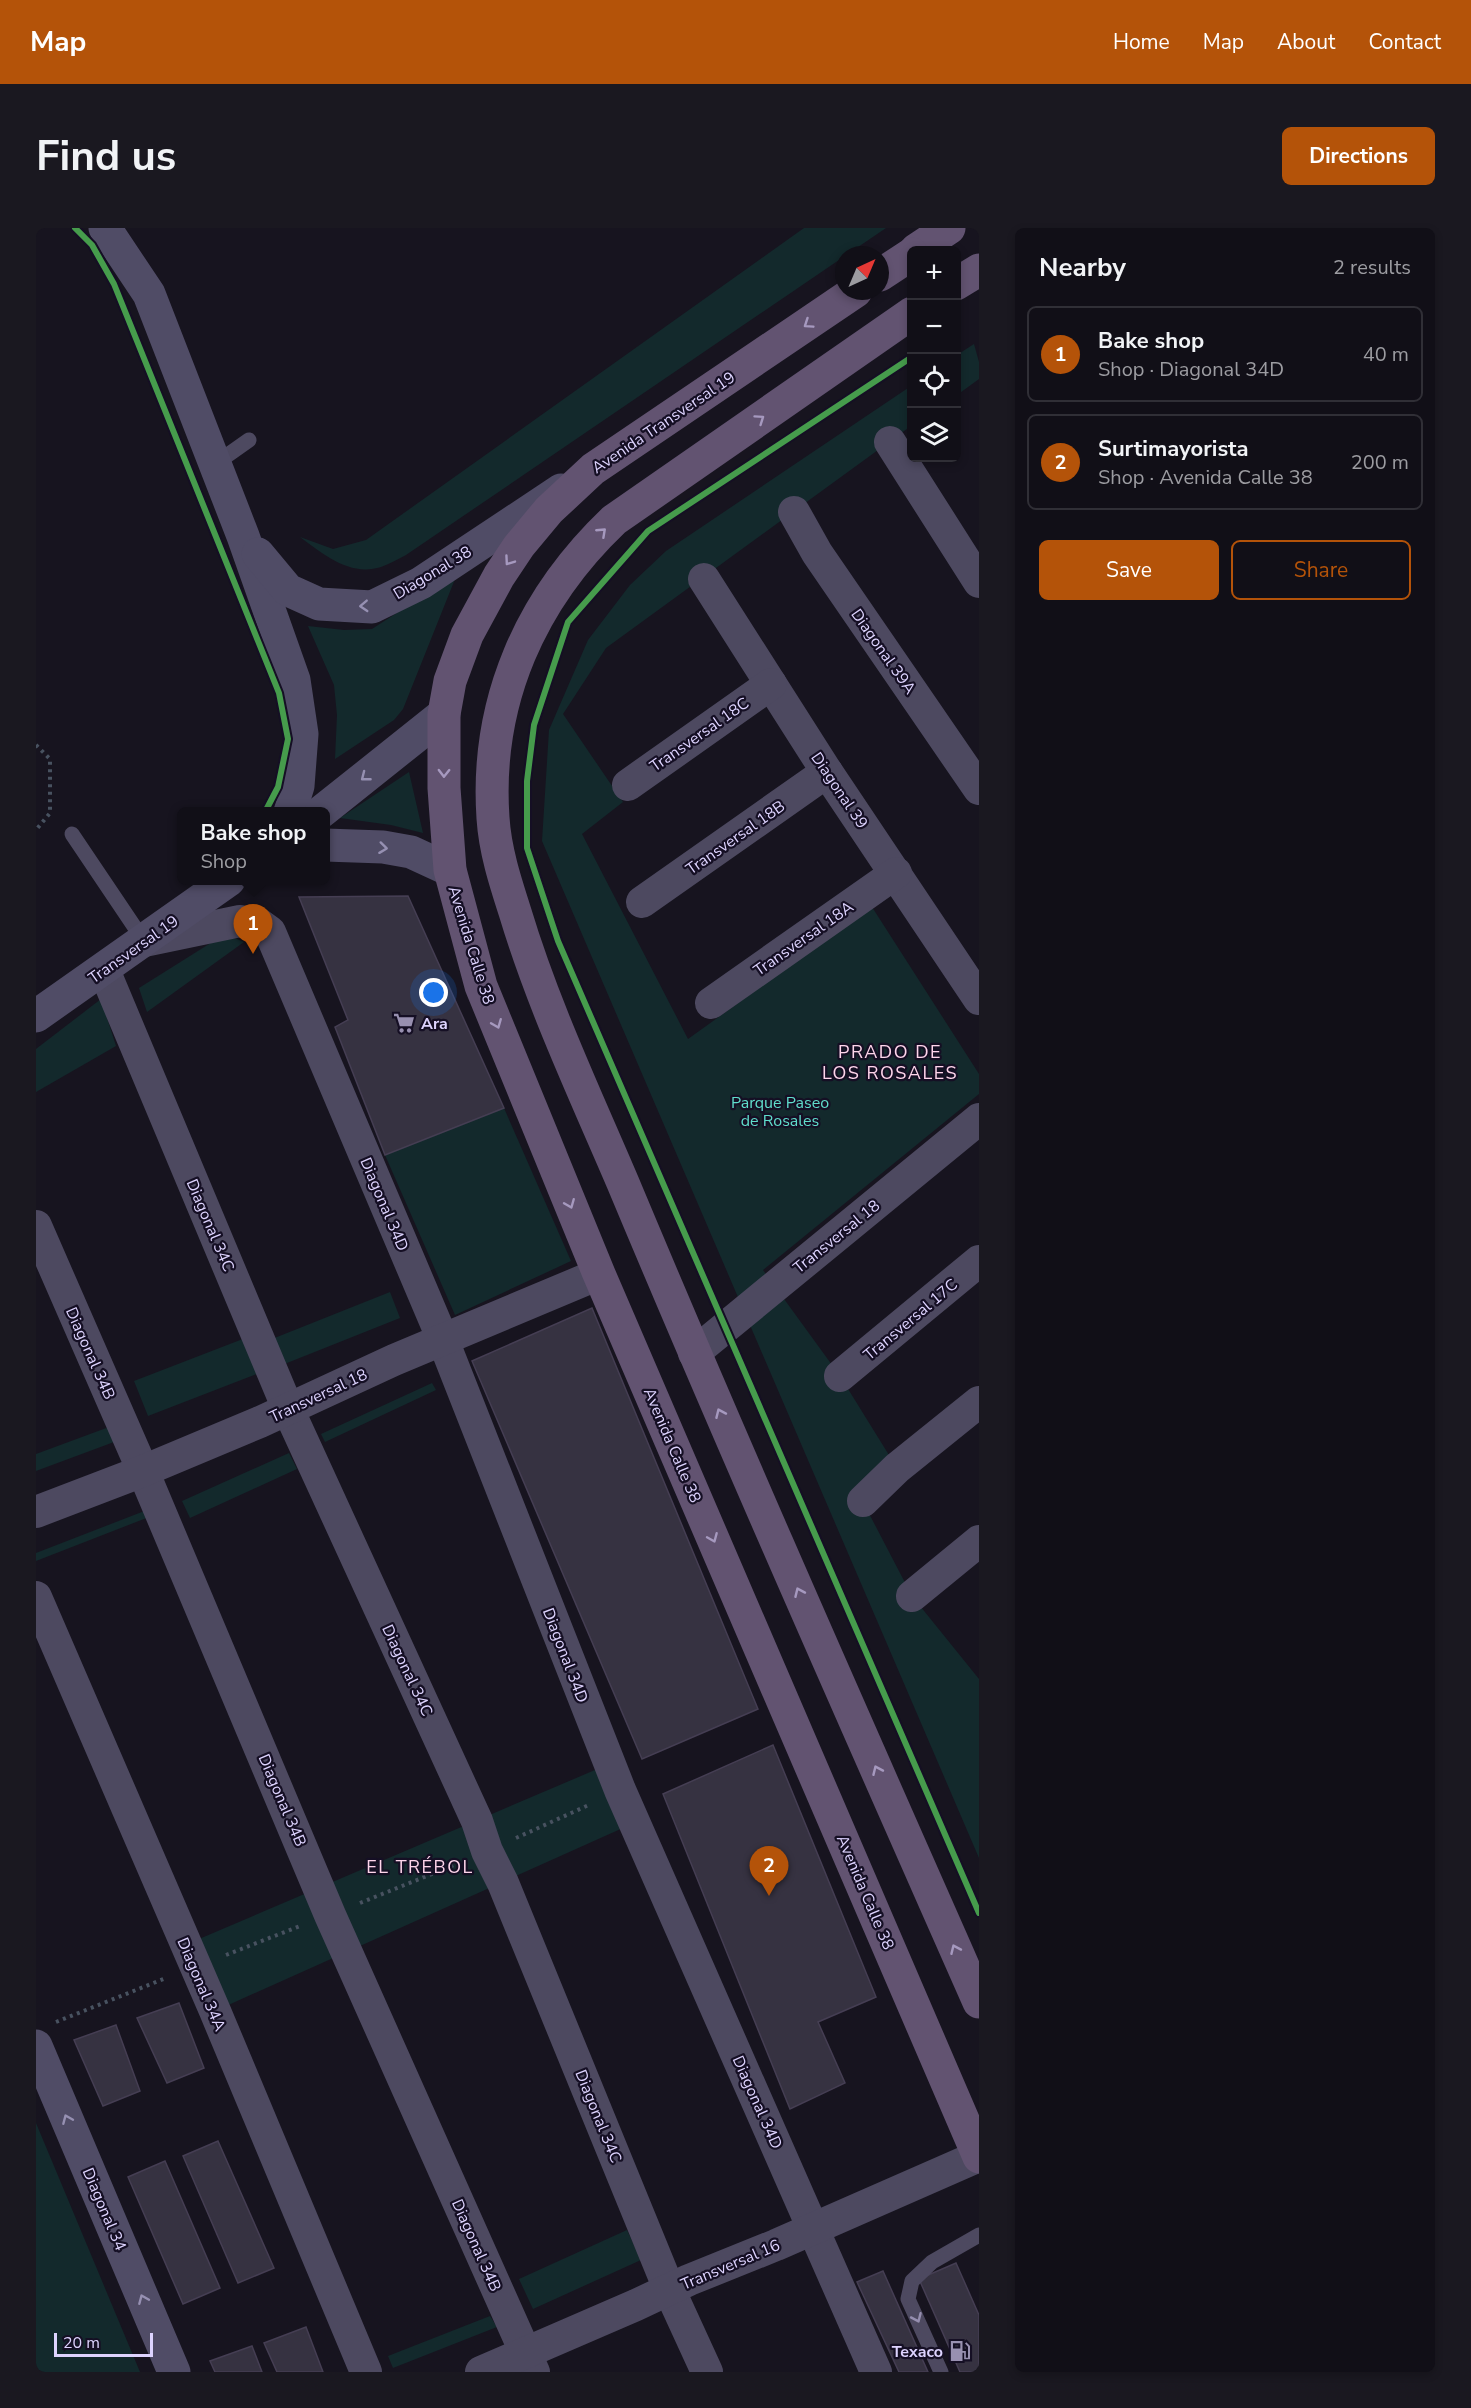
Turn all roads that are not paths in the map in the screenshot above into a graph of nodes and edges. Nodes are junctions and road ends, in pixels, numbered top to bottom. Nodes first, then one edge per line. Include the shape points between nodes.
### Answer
1 (105, 228) edge
2 (949, 228) edge
3 (922, 246) edge
4 (907, 257) edge
5 (889, 269) edge
6 (979, 270) edge
7 (961, 281) edge
8 (843, 300) edge
9 (907, 316) edge
10 (249, 440) dead end
11 (890, 442) dead end
12 (215, 464) junction
13 (592, 469) junction
14 (794, 512) dead end
15 (243, 536) junction
16 (704, 579) dead end
17 (979, 582) edge
18 (771, 684) junction
19 (444, 714) junction
20 (827, 772) junction
21 (628, 785) dead end
22 (979, 789) edge
23 (292, 807) edge
24 (327, 807) edge
25 (72, 834) dead end
26 (330, 845) edge
27 (450, 870) junction
28 (896, 873) junction
29 (222, 885) edge
30 (642, 902) dead end
31 (144, 941) junction
32 (104, 970) junction
33 (976, 989) edge
34 (711, 1003) dead end
35 (36, 1017) edge
36 (979, 1119) edge
37 (36, 1226) edge
38 (979, 1261) edge
39 (599, 1274) junction
40 (443, 1340) junction
41 (694, 1353) junction
42 (840, 1376) dead end
43 (979, 1402) edge
44 (288, 1409) junction
45 (143, 1471) junction
46 (863, 1501) dead end
47 (36, 1512) edge
48 (979, 1541) edge
49 (912, 1596) dead end
50 (36, 1597) edge
51 (979, 2002) edge
52 (36, 2046) edge
53 (979, 2156) edge
54 (813, 2228) junction
55 (979, 2235) edge
56 (669, 2289) junction
57 (530, 2362) edge
58 (174, 2372) edge
59 (366, 2372) edge
60 (481, 2372) edge
61 (707, 2372) edge
62 (876, 2372) edge
63 (941, 2372) edge

1 - 12 street, Diagonal 38 via 150,294
2 - 3 main road
4 - 5 main road
6 - 7 main road
8 -> 13 main road, Avenida Transversal 19
41 -> 9 main road via 530,962 500,867 493,818 499,718 518,656 535,620 563,576 614,520
10 - 12 lane
11 - 17 street
12 - 15 street, Diagonal 38
13 -> 15 street, Diagonal 38 via 421,583 372,607 319,604 288,590
13 -> 19 main road, Avenida Transversal 19 via 549,510 499,576 467,635 450,681
14 - 22 street, Diagonal 39A via 817,553
15 - 23 street, Diagonal 38 via 294,680 302,734 298,786
16 - 18 street, Diagonal 39
18 - 20 street, Diagonal 39
18 - 21 street, Transversal 18C
19 -> 24 street
19 -> 27 main road, Avenida Calle 38
20 - 28 street, Diagonal 39
20 - 30 street, Transversal 18B
25 - 31 lane
26 -> 27 street via 411,852
27 -> 39 main road, Avenida Calle 38 via 481,986
28 - 33 street, Diagonal 39
28 - 34 street, Transversal 18A
29 - 31 street, Transversal 19
31 - 32 street, Transversal 19
31 - 40 street, Diagonal 34D via 240,921 259,924 270,932
32 - 35 street, Transversal 19
32 - 44 street, Diagonal 34C
36 - 41 street, Transversal 18
37 - 45 street, Diagonal 34B
38 - 42 street, Transversal 17C
39 - 40 street, Transversal 18
39 -> 53 main road, Avenida Calle 38
40 - 44 street, Transversal 18
40 - 54 street, Diagonal 34D via 620,1790
51 -> 41 main road
43 - 46 street via 897,1468
44 - 45 street, Transversal 18
44 - 56 street, Diagonal 34C via 477,1821
45 - 47 street, Transversal 18
45 - 57 street, Diagonal 34B via 330,1915
48 - 49 street
50 - 59 street, Diagonal 34A
58 -> 52 street, Diagonal 34
53 - 54 street, Transversal 16
54 - 56 street, Transversal 16
54 - 62 street, Diagonal 34D
55 -> 63 lane via 912,2281 908,2299
56 - 57 street, Transversal 16
56 - 61 street, Diagonal 34C
57 - 60 street, Transversal 16

